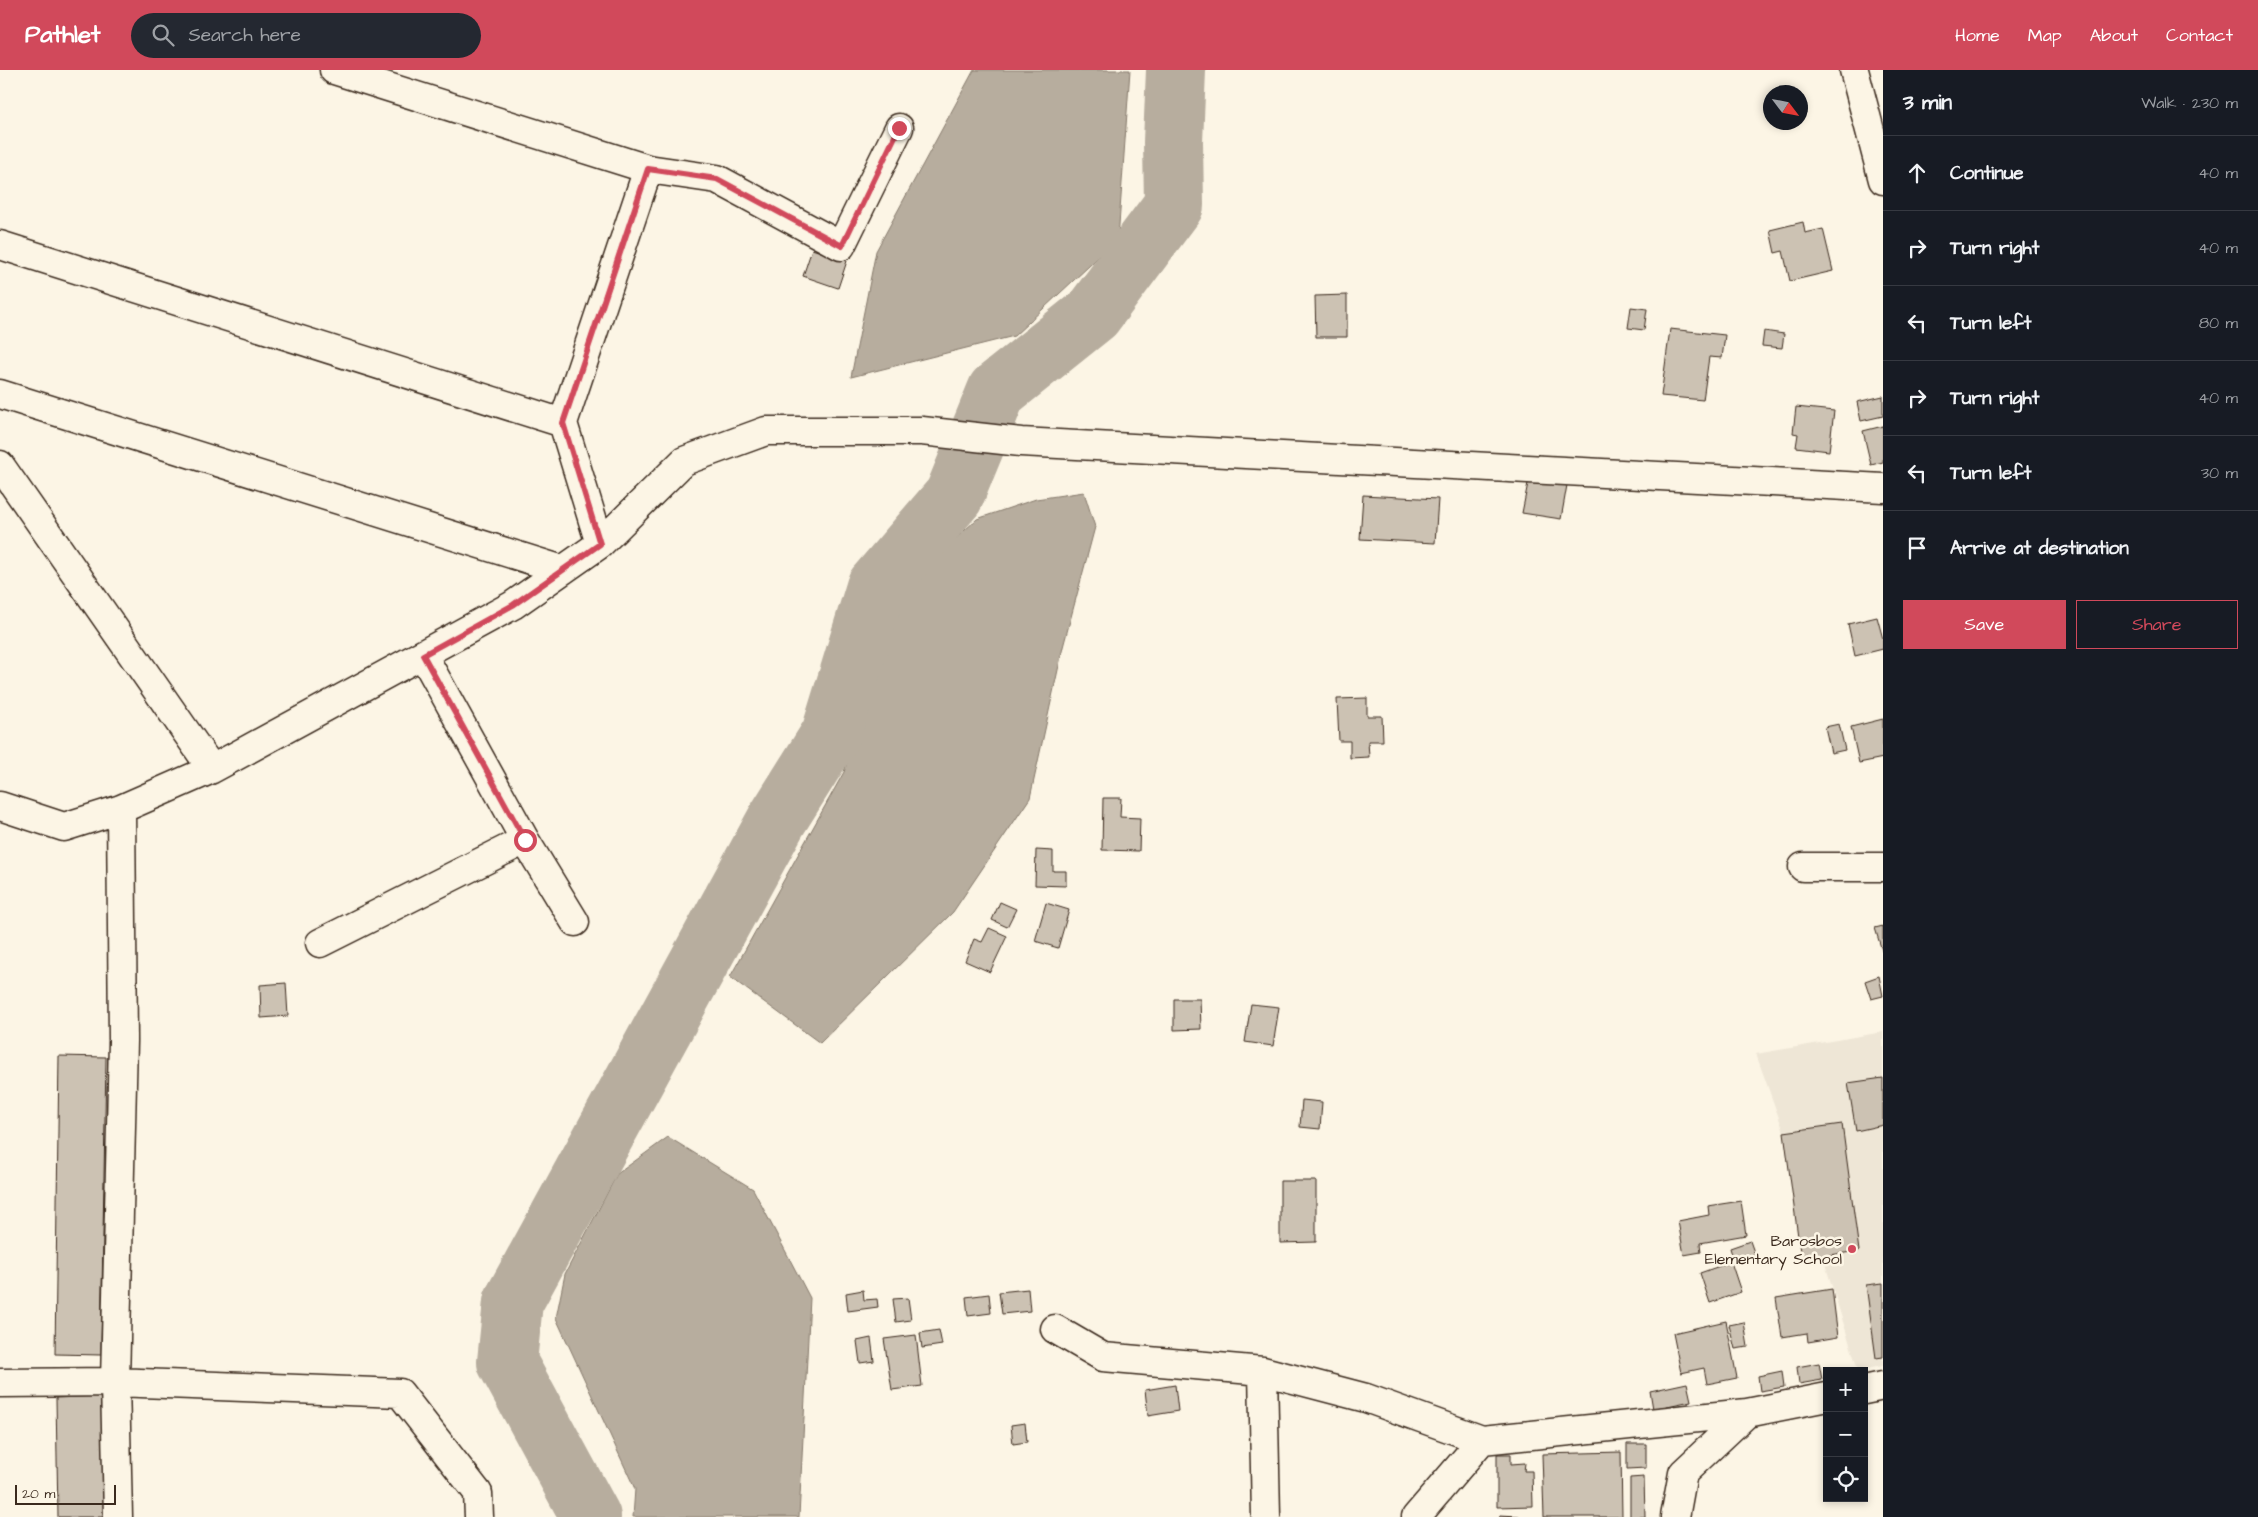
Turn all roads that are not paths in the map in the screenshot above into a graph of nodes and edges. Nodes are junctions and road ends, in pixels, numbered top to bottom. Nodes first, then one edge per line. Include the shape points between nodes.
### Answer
1 (334, 70) edge
2 (1854, 70) edge
3 (899, 128) dead end
4 (648, 169) junction
5 (1883, 180) edge
6 (0, 245) edge
7 (0, 394) edge
8 (563, 423) junction
9 (0, 465) edge
10 (1883, 488) edge
11 (600, 544) junction
12 (563, 570) junction
13 (423, 655) junction
14 (212, 769) junction
15 (0, 806) edge
16 (121, 810) junction
17 (525, 840) junction
18 (1803, 867) dead end
19 (1883, 867) edge
20 (575, 922) dead end
21 (320, 943) dead end
22 (1055, 1329) dead end
23 (1263, 1371) junction
24 (115, 1382) junction
25 (0, 1383) edge
26 (1883, 1386) edge
27 (1868, 1389) edge
28 (1823, 1398) edge
29 (1746, 1412) junction
30 (1482, 1440) junction
31 (118, 1517) edge
32 (479, 1517) edge
33 (1266, 1517) edge
34 (1416, 1517) edge
35 (1676, 1517) edge

1 - 4 street
2 - 5 street
3 - 4 street via 842,246 717,179
4 - 8 street
6 - 8 street
7 - 12 street
8 - 11 street
9 - 14 street
10 - 11 street via 1021,442 922,431 766,431 684,461
11 - 12 street
12 - 13 street via 513,605
13 - 14 street
13 - 17 street
14 - 16 street
15 - 16 street via 64,827
16 - 24 street via 122,1041
17 - 20 street
17 - 21 street
18 - 19 street
22 - 23 street via 1103,1357
23 - 30 street via 1366,1398
23 - 33 street
24 - 25 street
24 - 31 street
24 - 32 street via 400,1393 478,1493
26 - 27 street
28 - 29 street
29 - 30 street
29 - 35 street via 1683,1473
30 - 34 street

